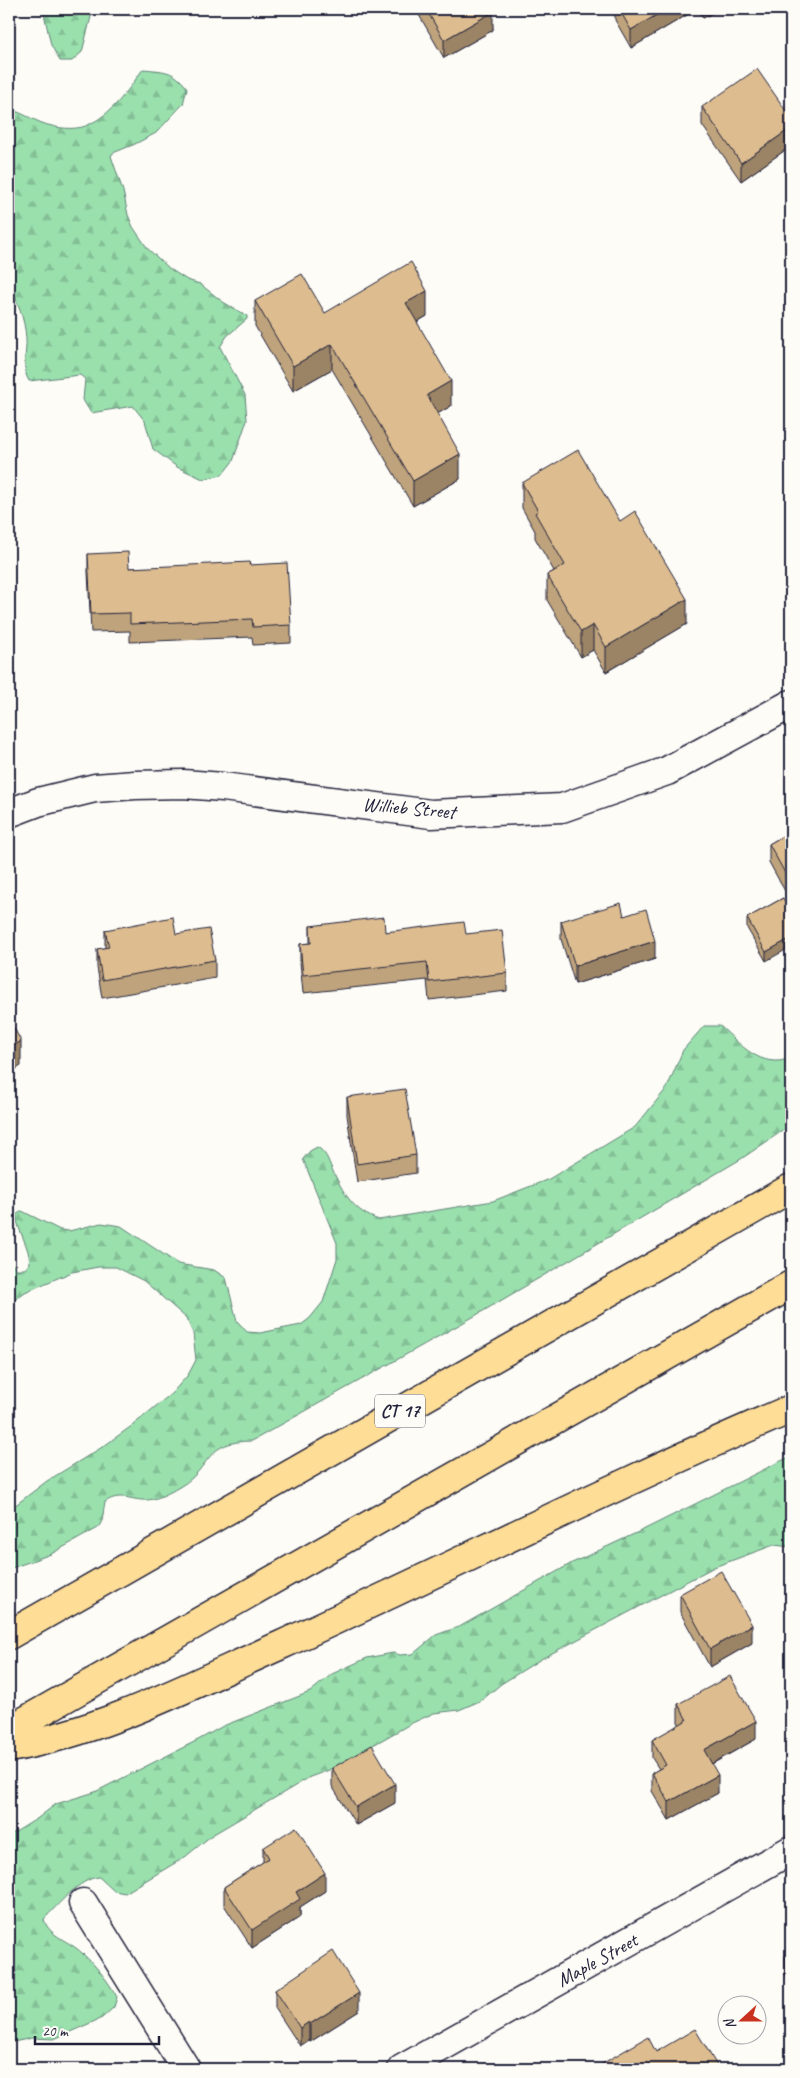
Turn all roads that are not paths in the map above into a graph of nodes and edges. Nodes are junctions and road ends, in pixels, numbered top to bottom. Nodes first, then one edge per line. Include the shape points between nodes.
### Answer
1 (791, 704) edge
2 (9, 813) edge
3 (791, 1188) edge
4 (791, 1285) edge
5 (791, 1409) edge
6 (9, 1635) edge
7 (9, 1730) edge
8 (9, 1748) edge
9 (791, 1850) edge
10 (83, 1904) dead end
11 (186, 2069) edge
12 (402, 2069) edge

1 - 2 street, Willieb Street via 667,771 562,808 431,814 184,784 95,788
3 - 6 highway, CT 17
4 - 7 highway
5 - 8 highway via 634,1478 342,1617 136,1710 56,1738
9 - 12 street, Maple Street
10 - 11 street

